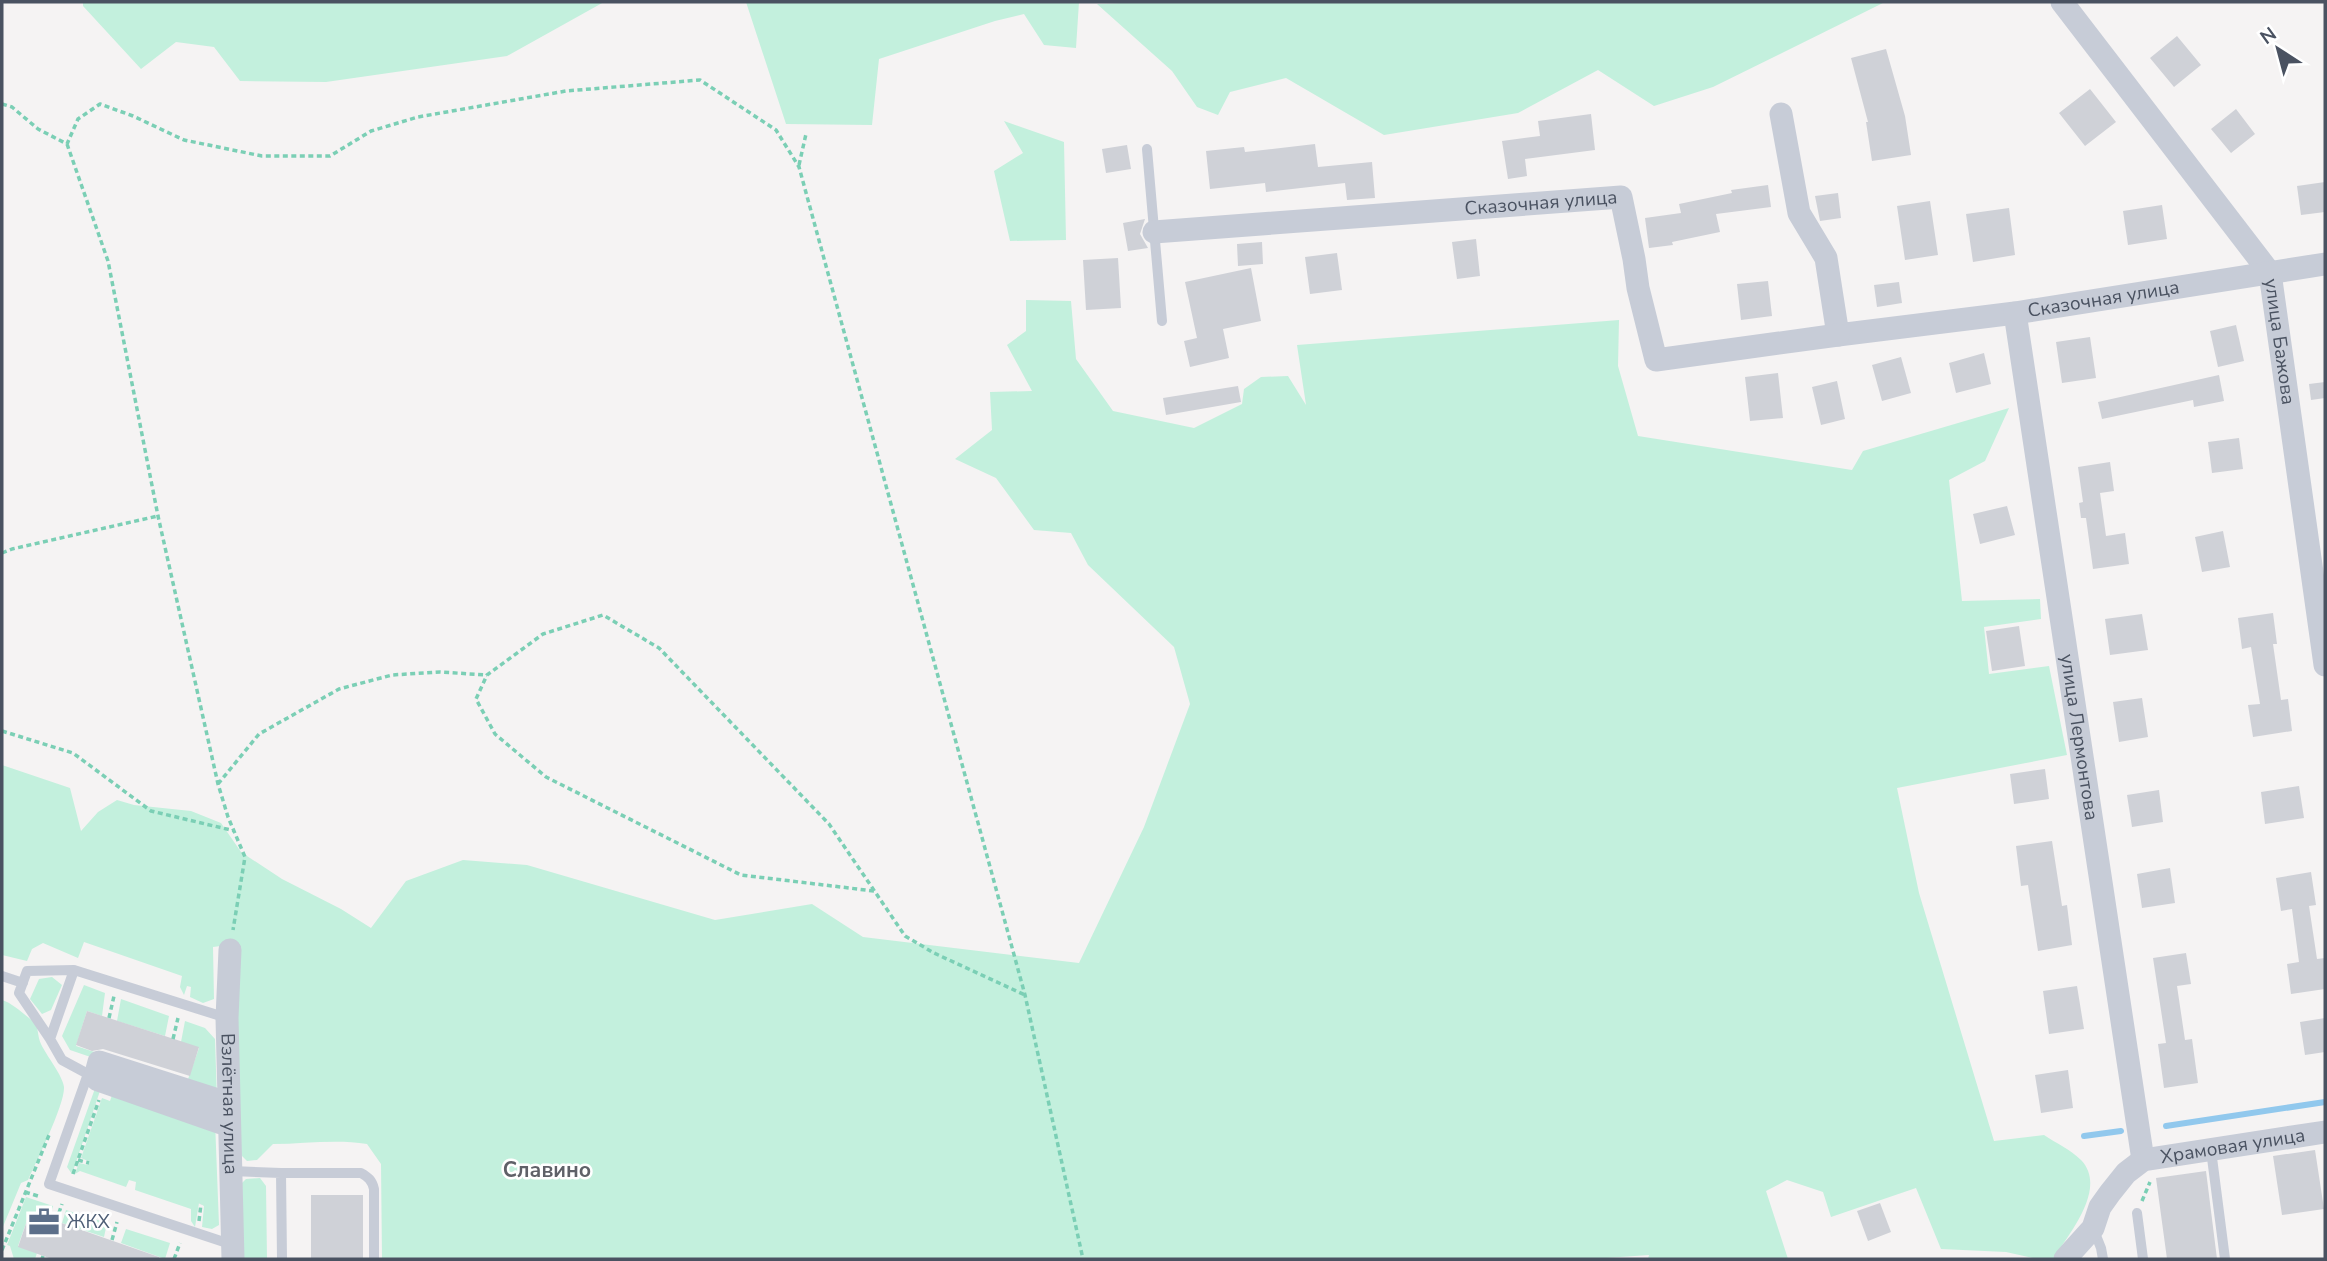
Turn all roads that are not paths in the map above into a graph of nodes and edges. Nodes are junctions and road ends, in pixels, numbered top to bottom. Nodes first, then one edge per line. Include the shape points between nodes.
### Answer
1 (2062, 2) edge
2 (1781, 114) dead end
3 (1147, 149) dead end
4 (1154, 232) junction
5 (2325, 264) edge
6 (2270, 273) junction
7 (2015, 313) junction
8 (1162, 321) dead end
9 (1838, 335) junction
10 (2325, 666) edge
11 (230, 950) road end
12 (74, 970) junction
13 (2, 976) edge
14 (23, 983) junction
15 (227, 1018) junction
16 (50, 1039) junction
17 (105, 1083) joint
18 (2325, 1132) edge
19 (2211, 1150) junction
20 (2143, 1160) junction
21 (232, 1171) junction
22 (281, 1173) junction
23 (2137, 1213) dead end
24 (2093, 1228) junction
25 (233, 1252) edge
26 (282, 1259) edge
27 (374, 1259) edge
28 (2065, 1259) edge
29 (2103, 1259) edge
30 (2143, 1259) edge
31 (2225, 1259) edge

1 - 6 street, улица Бажова
2 - 9 street via 1799,213 1826,258
3 - 4 lane
4 - 8 lane
4 - 9 street, Сказочная улица via 1621,197 1656,360
5 - 6 street, Сказочная улица
6 - 7 street, Сказочная улица
6 - 10 street, улица Бажова
7 - 9 street, Сказочная улица
7 - 20 street, улица Лермонтова
11 - 15 street, Взлётная улица
12 - 14 lane via 27,971
12 - 15 lane
12 - 16 lane
13 - 14 lane
14 - 16 lane via 19,993
15 - 21 street, Взлётная улица
16 - 25 lane via 62,1060 88,1074 49,1184
17 - 17 street via 95,1077 99,1062 221,1101 220,1123
18 - 19 street, Храмовая улица
19 - 20 street, Храмовая улица
19 - 31 lane
20 - 24 street, Храмовая улица via 2110,1193
21 - 22 lane
21 - 25 street, Взлётная улица
22 - 26 lane
22 - 27 lane via 360,1173 367,1177 374,1189
23 - 30 lane
24 - 28 street, Храмовая улица
24 - 29 lane

